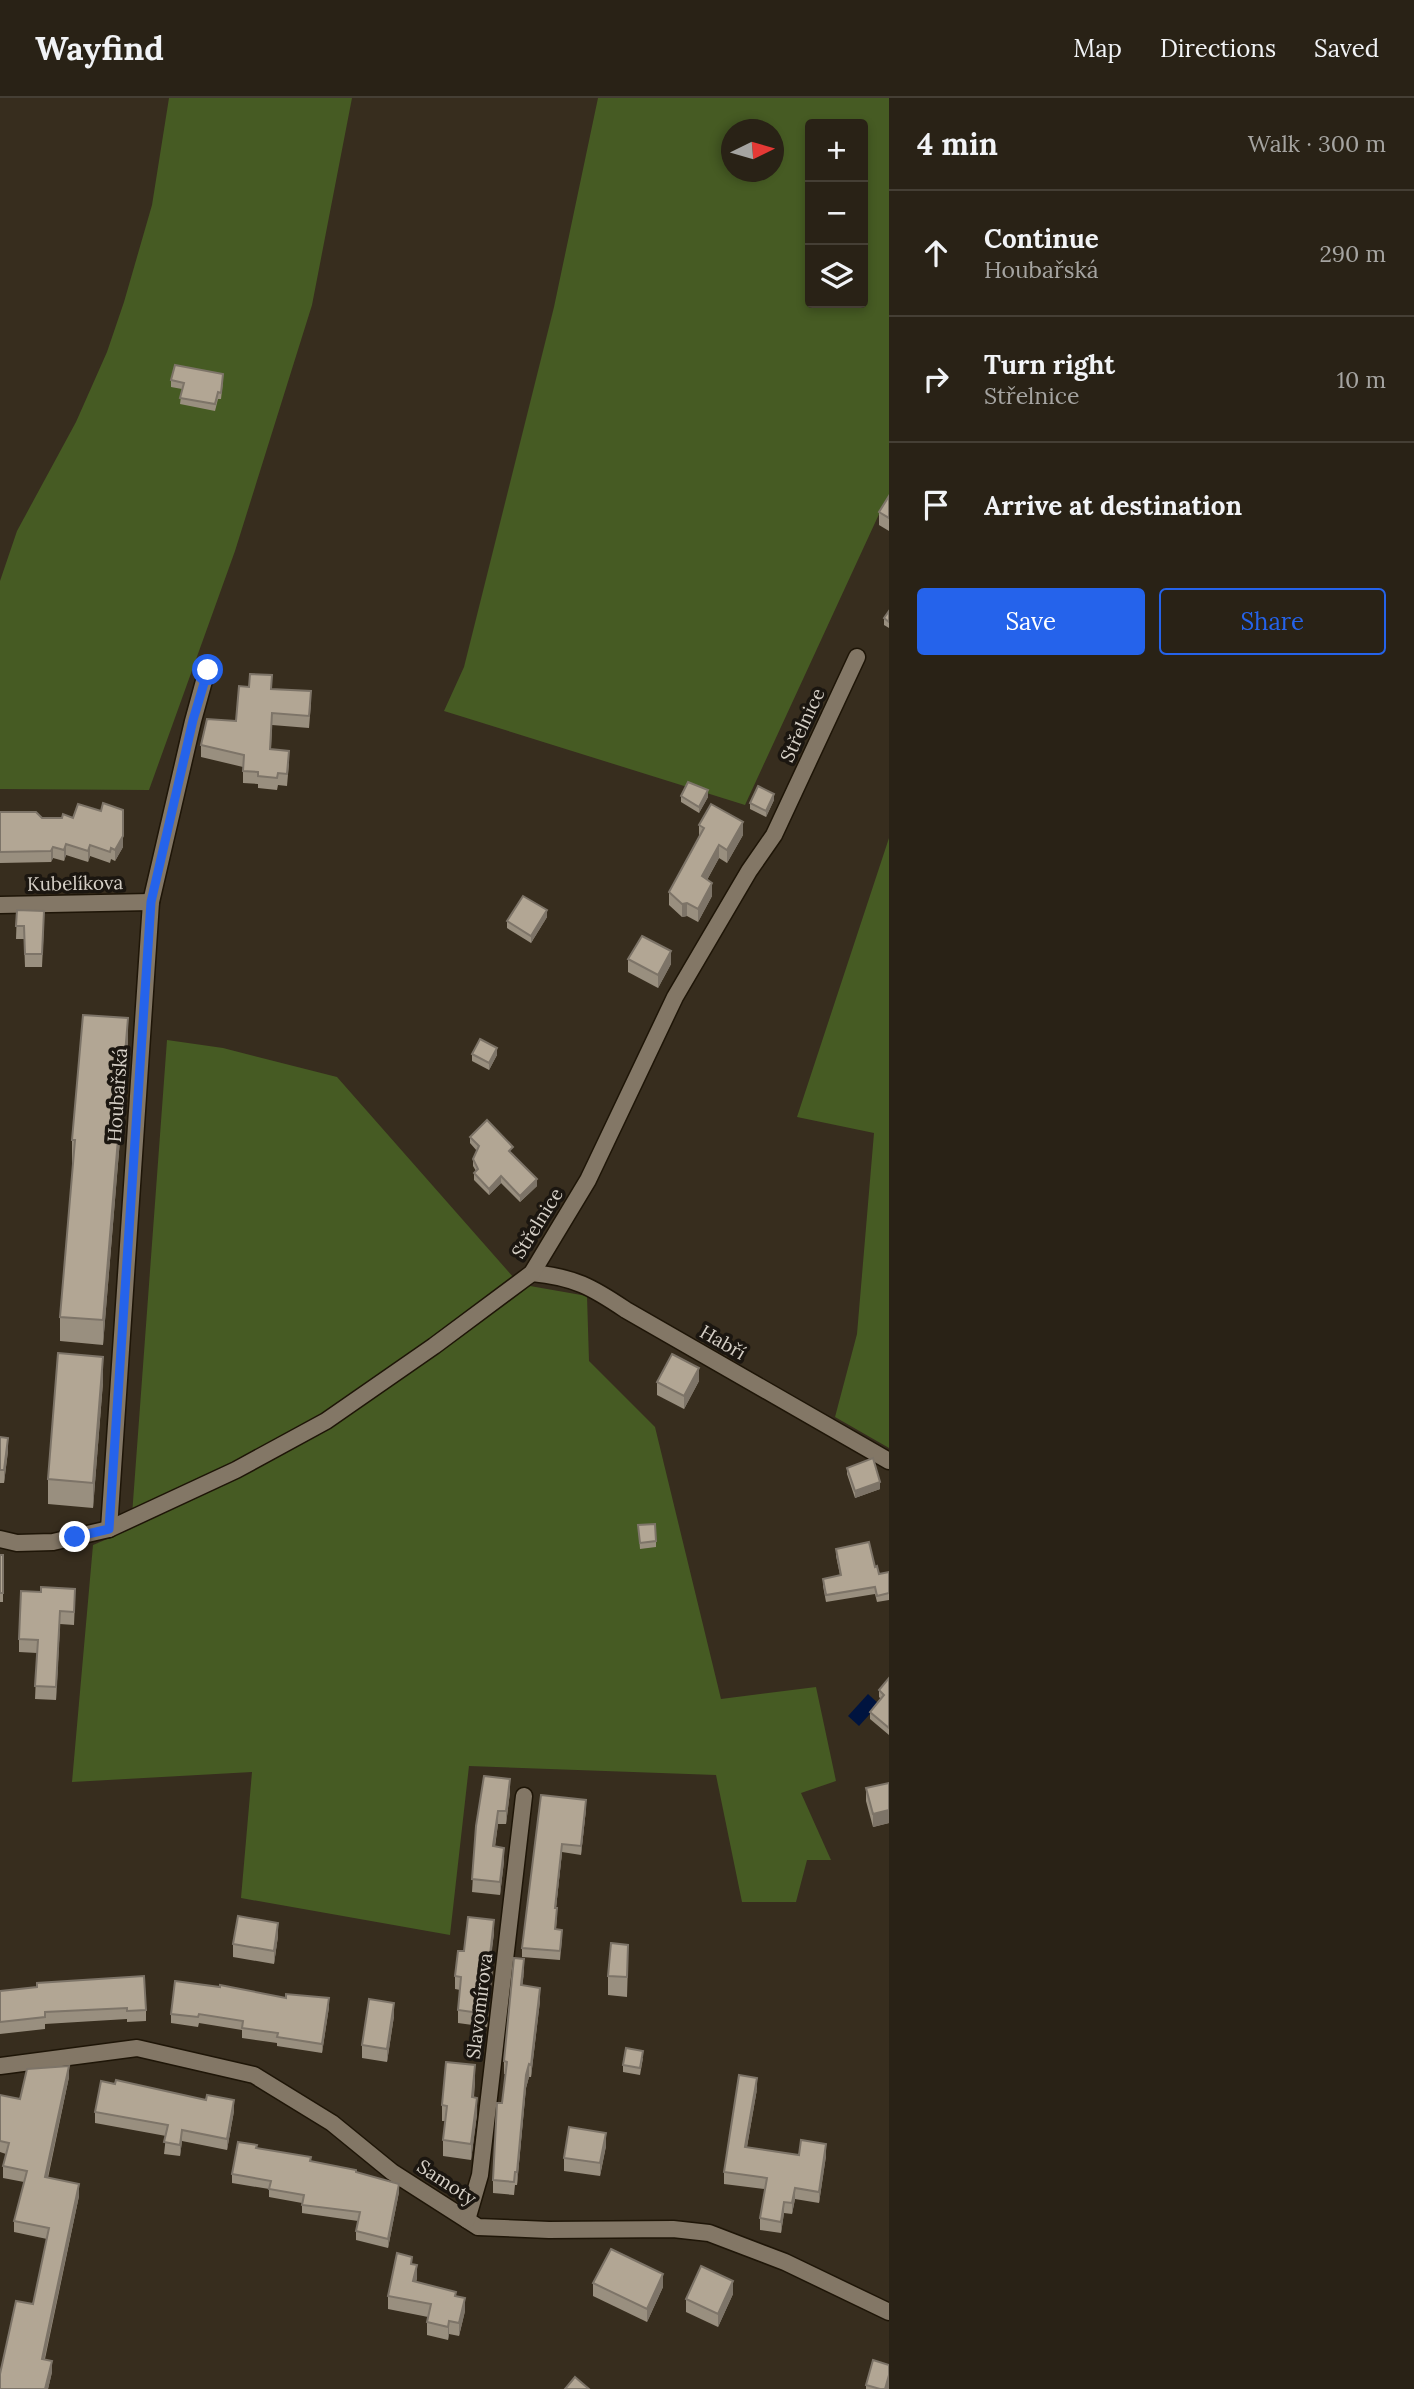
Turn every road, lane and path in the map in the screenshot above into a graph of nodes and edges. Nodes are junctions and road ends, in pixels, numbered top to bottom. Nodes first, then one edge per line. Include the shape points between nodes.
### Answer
1 (857, 657) dead end
2 (208, 670) dead end
3 (151, 902) junction
4 (0, 905) edge
5 (532, 1273) junction
6 (889, 1461) edge
7 (109, 1529) junction
8 (0, 1539) edge
9 (524, 1796) dead end
10 (0, 2066) edge
11 (467, 2220) junction
12 (889, 2312) edge

1 - 5 street, Střelnice via 774,835 675,997 589,1180
2 - 3 street, Houbařská
3 - 4 street, Kubelíkova
3 - 7 street, Houbařská
5 - 6 street, Habří via 592,1287
5 - 7 street, Střelnice via 326,1421 236,1470
7 - 8 street, Střelnice via 53,1542
9 - 11 street, Slavomírova via 480,2175
10 - 11 street, Samoty via 137,2048 254,2075 332,2123 392,2172
11 - 12 street, Samoty via 478,2227 709,2233 785,2262

